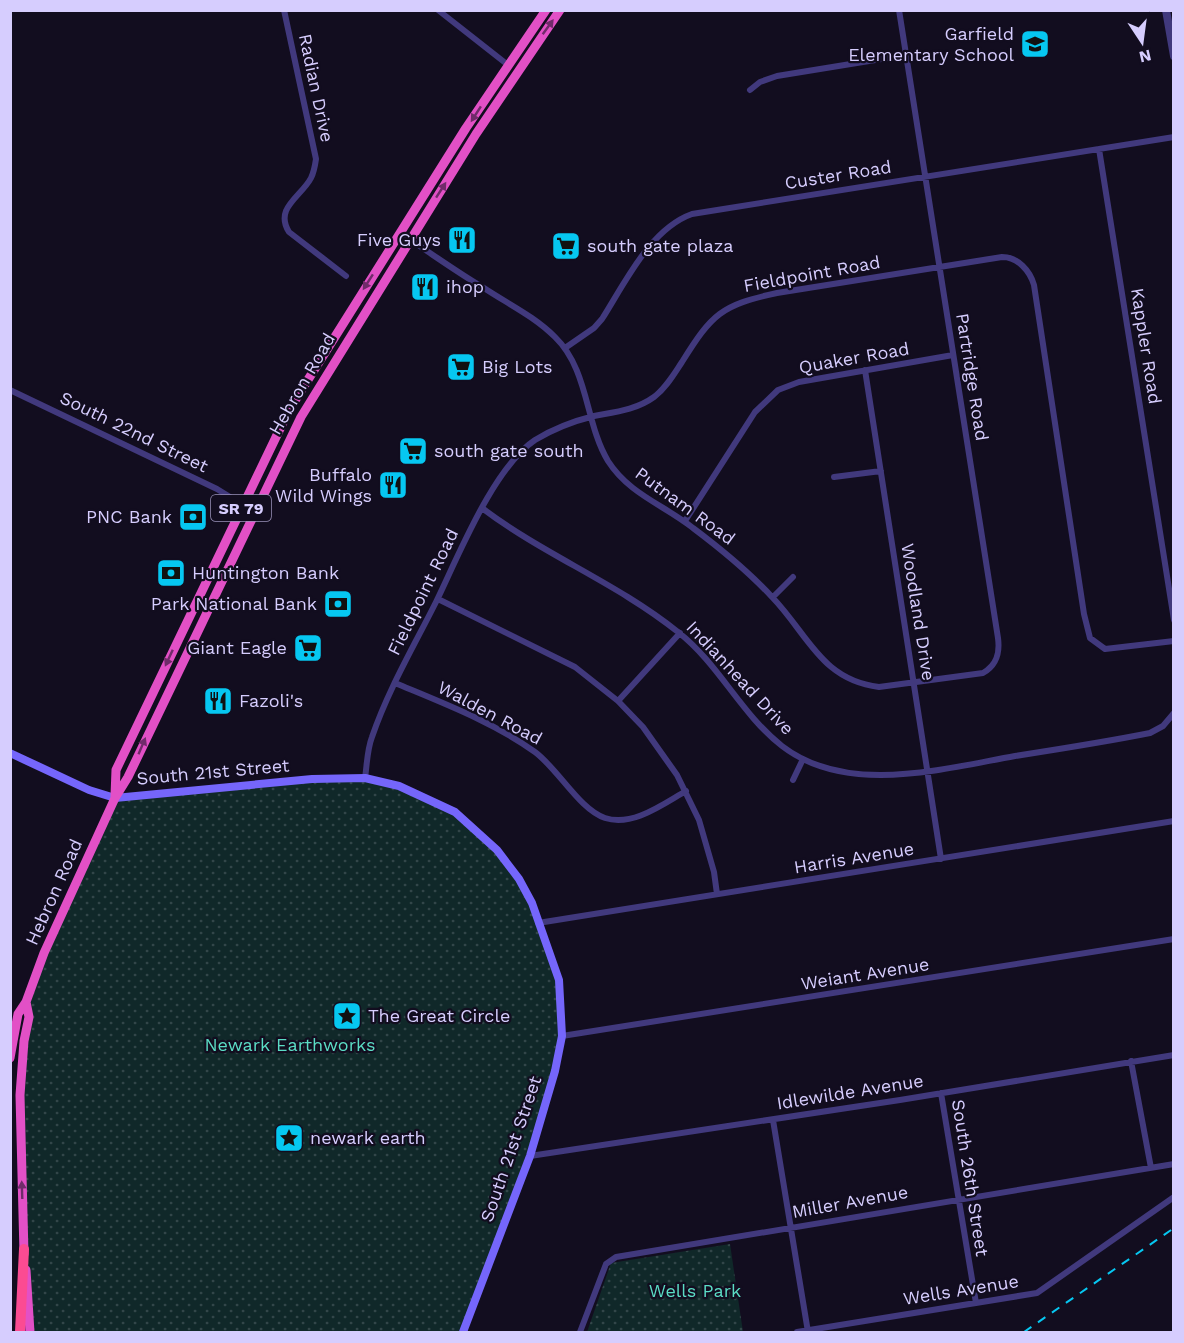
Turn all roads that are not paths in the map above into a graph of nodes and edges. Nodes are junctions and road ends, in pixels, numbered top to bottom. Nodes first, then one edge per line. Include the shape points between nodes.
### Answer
1 (284, 10) edge
2 (438, 10) edge
3 (546, 10) edge
4 (560, 10) edge
5 (899, 10) edge
6 (1166, 10) edge
7 (906, 55) junction
8 (1173, 56) edge
9 (508, 65) junction
10 (750, 90) dead end
11 (1173, 137) edge
12 (1099, 149) junction
13 (925, 176) junction
14 (400, 233) junction
15 (411, 240) junction
16 (939, 268) junction
17 (346, 276) dead end
18 (565, 348) junction
19 (953, 355) junction
20 (865, 370) junction
21 (11, 392) edge
22 (592, 417) junction
23 (284, 422) junction
24 (881, 471) junction
25 (834, 477) dead end
26 (243, 505) junction
27 (257, 506) junction
28 (482, 508) junction
29 (685, 521) junction
30 (225, 572) junction
31 (793, 577) dead end
32 (773, 597) junction
33 (438, 599) junction
34 (1173, 620) edge
35 (680, 633) junction
36 (1173, 641) edge
37 (914, 682) junction
38 (395, 683) junction
39 (618, 701) junction
40 (1173, 713) edge
41 (10, 753) edge
42 (803, 759) junction
43 (928, 771) junction
44 (365, 778) junction
45 (793, 780) dead end
46 (686, 791) junction
47 (115, 798) junction
48 (1173, 821) edge
49 (941, 859) junction
50 (717, 894) junction
51 (538, 923) junction
52 (1173, 939) edge
53 (26, 1002) junction
54 (562, 1036) junction
55 (1173, 1054) edge
56 (10, 1058) edge
57 (1131, 1061) junction
58 (941, 1093) junction
59 (774, 1120) junction
60 (530, 1156) junction
61 (1173, 1164) edge
62 (1151, 1168) junction
63 (1173, 1197) edge
64 (956, 1198) junction
65 (791, 1227) junction
66 (24, 1249) junction
67 (976, 1303) junction
68 (20, 1332) edge
69 (30, 1332) edge
70 (463, 1332) edge
71 (580, 1332) edge
72 (797, 1332) edge
73 (808, 1332) edge

1 - 17 street, Radian Drive via 316,159 310,179 285,211 285,225
2 - 9 street
3 - 9 highway, Hebron Road / SR 79
15 -> 4 highway, Hebron Road / SR 79
5 - 7 street, Partridge Road
6 - 8 street
7 - 10 street via 777,76
7 - 13 street, Partridge Road
9 -> 14 highway, Hebron Road / SR 79
11 - 12 street, Custer Road
12 - 13 street, Custer Road
12 - 34 street, Kappler Road
13 - 16 street, Partridge Road
13 - 18 street, Custer Road via 723,207 685,217 656,240 594,328
14 - 15 street, Putnam Road
14 -> 23 highway, Hebron Road / SR 79
15 - 18 street, Putnam Road via 532,318
15 - 27 highway, Hebron Road / SR 79 via 301,417
16 - 19 street, Partridge Road
16 - 22 street, Fieldpoint Road via 777,293 737,303 703,328 672,377 654,397 632,409
16 - 36 street, Fieldpoint Road via 1006,257 1021,264 1032,278 1090,638 1105,649
18 - 22 street, Putnam Road
19 - 20 street, Quaker Road
19 - 37 street, Partridge Road via 999,651 992,665 979,675
20 - 24 street, Woodland Drive
20 - 29 street, Quaker Road via 799,382 770,396 755,412
21 - 26 street, South 22nd Street
22 - 28 street, Fieldpoint Road via 552,430 533,442 518,456
22 - 29 street, Putnam Road via 608,460 629,487
23 - 26 highway, Hebron Road / SR 79
23 - 27 highway via 284,432 257,488
24 - 25 street
24 - 37 street, Woodland Drive
26 - 30 highway via 243,522 224,564
26 -> 47 highway, Hebron Road / SR 79 via 116,770
27 - 30 highway, Hebron Road / SR 79
28 - 33 street, Fieldpoint Road
28 - 35 street, Indianhead Drive via 504,525 618,589
29 - 32 street, Putnam Road
47 -> 30 highway, Hebron Road / SR 79
31 - 32 street
32 - 37 street, Putnam Road via 811,646 841,675 879,687
33 - 38 street, Fieldpoint Road
33 - 39 street via 575,667
35 - 39 street
35 - 42 street, Indianhead Drive via 756,723
37 - 43 street, Woodland Drive
38 - 44 street, Fieldpoint Road via 371,739
38 - 46 street, Walden Road via 520,743 605,818 629,819
39 - 46 street via 664,754
40 - 43 street, Indianhead Drive via 1163,726 1150,733
41 - 47 main road via 88,790
42 - 43 street, Indianhead Drive via 827,769 881,775
42 - 45 street
43 - 49 street, Woodland Drive
44 - 47 main road, South 21st Street via 312,779
44 - 51 main road, South 21st Street via 399,786 440,804 470,824 497,849 519,879
46 - 50 street via 707,844
47 - 53 highway, Hebron Road / SR 79 via 44,952
48 - 49 street, Harris Avenue
49 - 50 street, Harris Avenue
50 - 51 street, Harris Avenue
51 - 54 main road, South 21st Street via 559,980
52 - 54 street, Weiant Avenue
53 - 56 highway, Hebron Road / SR 79 via 18,1014
66 -> 53 highway, Hebron Road / SR 79 via 20,1095 29,1017
54 - 60 main road, South 21st Street
55 - 57 street, Idlewilde Avenue
57 - 58 street, Idlewilde Avenue
57 - 62 street
58 - 59 street, Idlewilde Avenue
58 - 64 street, South 26th Street
59 - 60 street, Idlewilde Avenue
59 - 65 street
60 - 70 main road, South 21st Street
61 - 62 street, Miller Avenue
62 - 64 street, Miller Avenue
63 - 67 street, Wells Avenue via 1037,1293
64 - 65 street, Miller Avenue
64 - 67 street, South 26th Street
65 - 71 street, Miller Avenue via 610,1259
65 - 73 street
66 - 68 highway, SR 79
66 - 69 highway, Hebron Road
67 - 73 street, Wells Avenue
72 - 73 street, Wells Avenue

